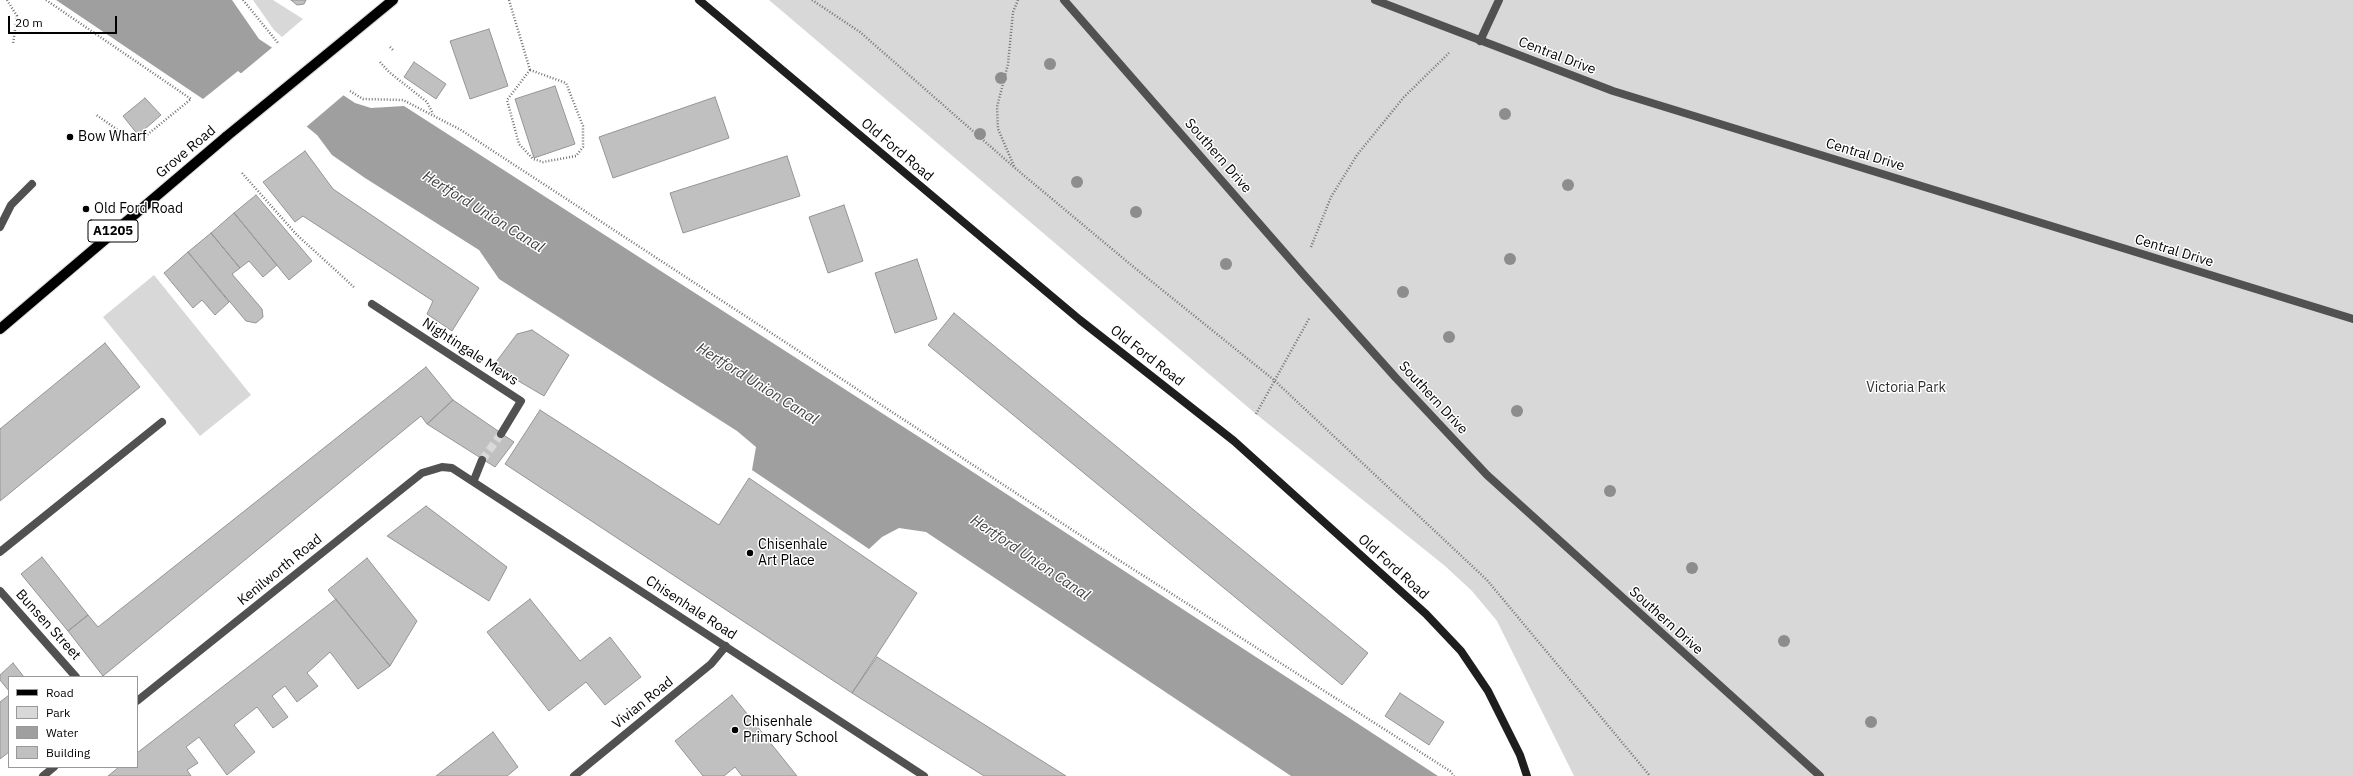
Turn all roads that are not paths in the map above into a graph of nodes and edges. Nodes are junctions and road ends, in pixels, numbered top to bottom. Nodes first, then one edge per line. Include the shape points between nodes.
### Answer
1 (393, 0) edge
2 (699, 0) edge
3 (1064, 0) edge
4 (1375, 0) edge
5 (1499, 0) edge
6 (1480, 41) junction
7 (32, 184) dead end
8 (0, 227) edge
9 (372, 304) road end
10 (2353, 319) edge
11 (0, 328) edge
12 (162, 422) dead end
13 (501, 434) tunnel mouth
14 (482, 460) tunnel mouth
15 (442, 467) joint
16 (474, 480) junction
17 (0, 552) edge
18 (0, 591) edge
19 (726, 646) junction
20 (75, 676) edge
21 (138, 700) edge
22 (53, 768) edge
23 (43, 776) edge
24 (574, 776) edge
25 (924, 776) edge
26 (1527, 776) edge
27 (1820, 776) edge

1 - 11 main road, Grove Road / A1205, bridge
2 - 26 main road, Old Ford Road via 1080,320 1234,441 1426,614 1461,651 1488,692 1520,755
3 - 27 street, Southern Drive via 1304,275 1487,475
4 - 6 street, Central Drive
5 - 6 street
6 - 10 street, Central Drive via 1613,91
7 - 8 street via 11,205
9 - 13 street, Nightingale Mews via 521,401
12 - 17 street
14 - 16 street
15 - 16 street, Chisenhale Road via 452,468
15 - 21 street, Kenilworth Road via 422,473
16 - 19 street, Chisenhale Road
18 - 20 street, Bunsen Street
19 - 24 street, Vivian Road via 711,664
19 - 25 street, Chisenhale Road
22 - 23 street

